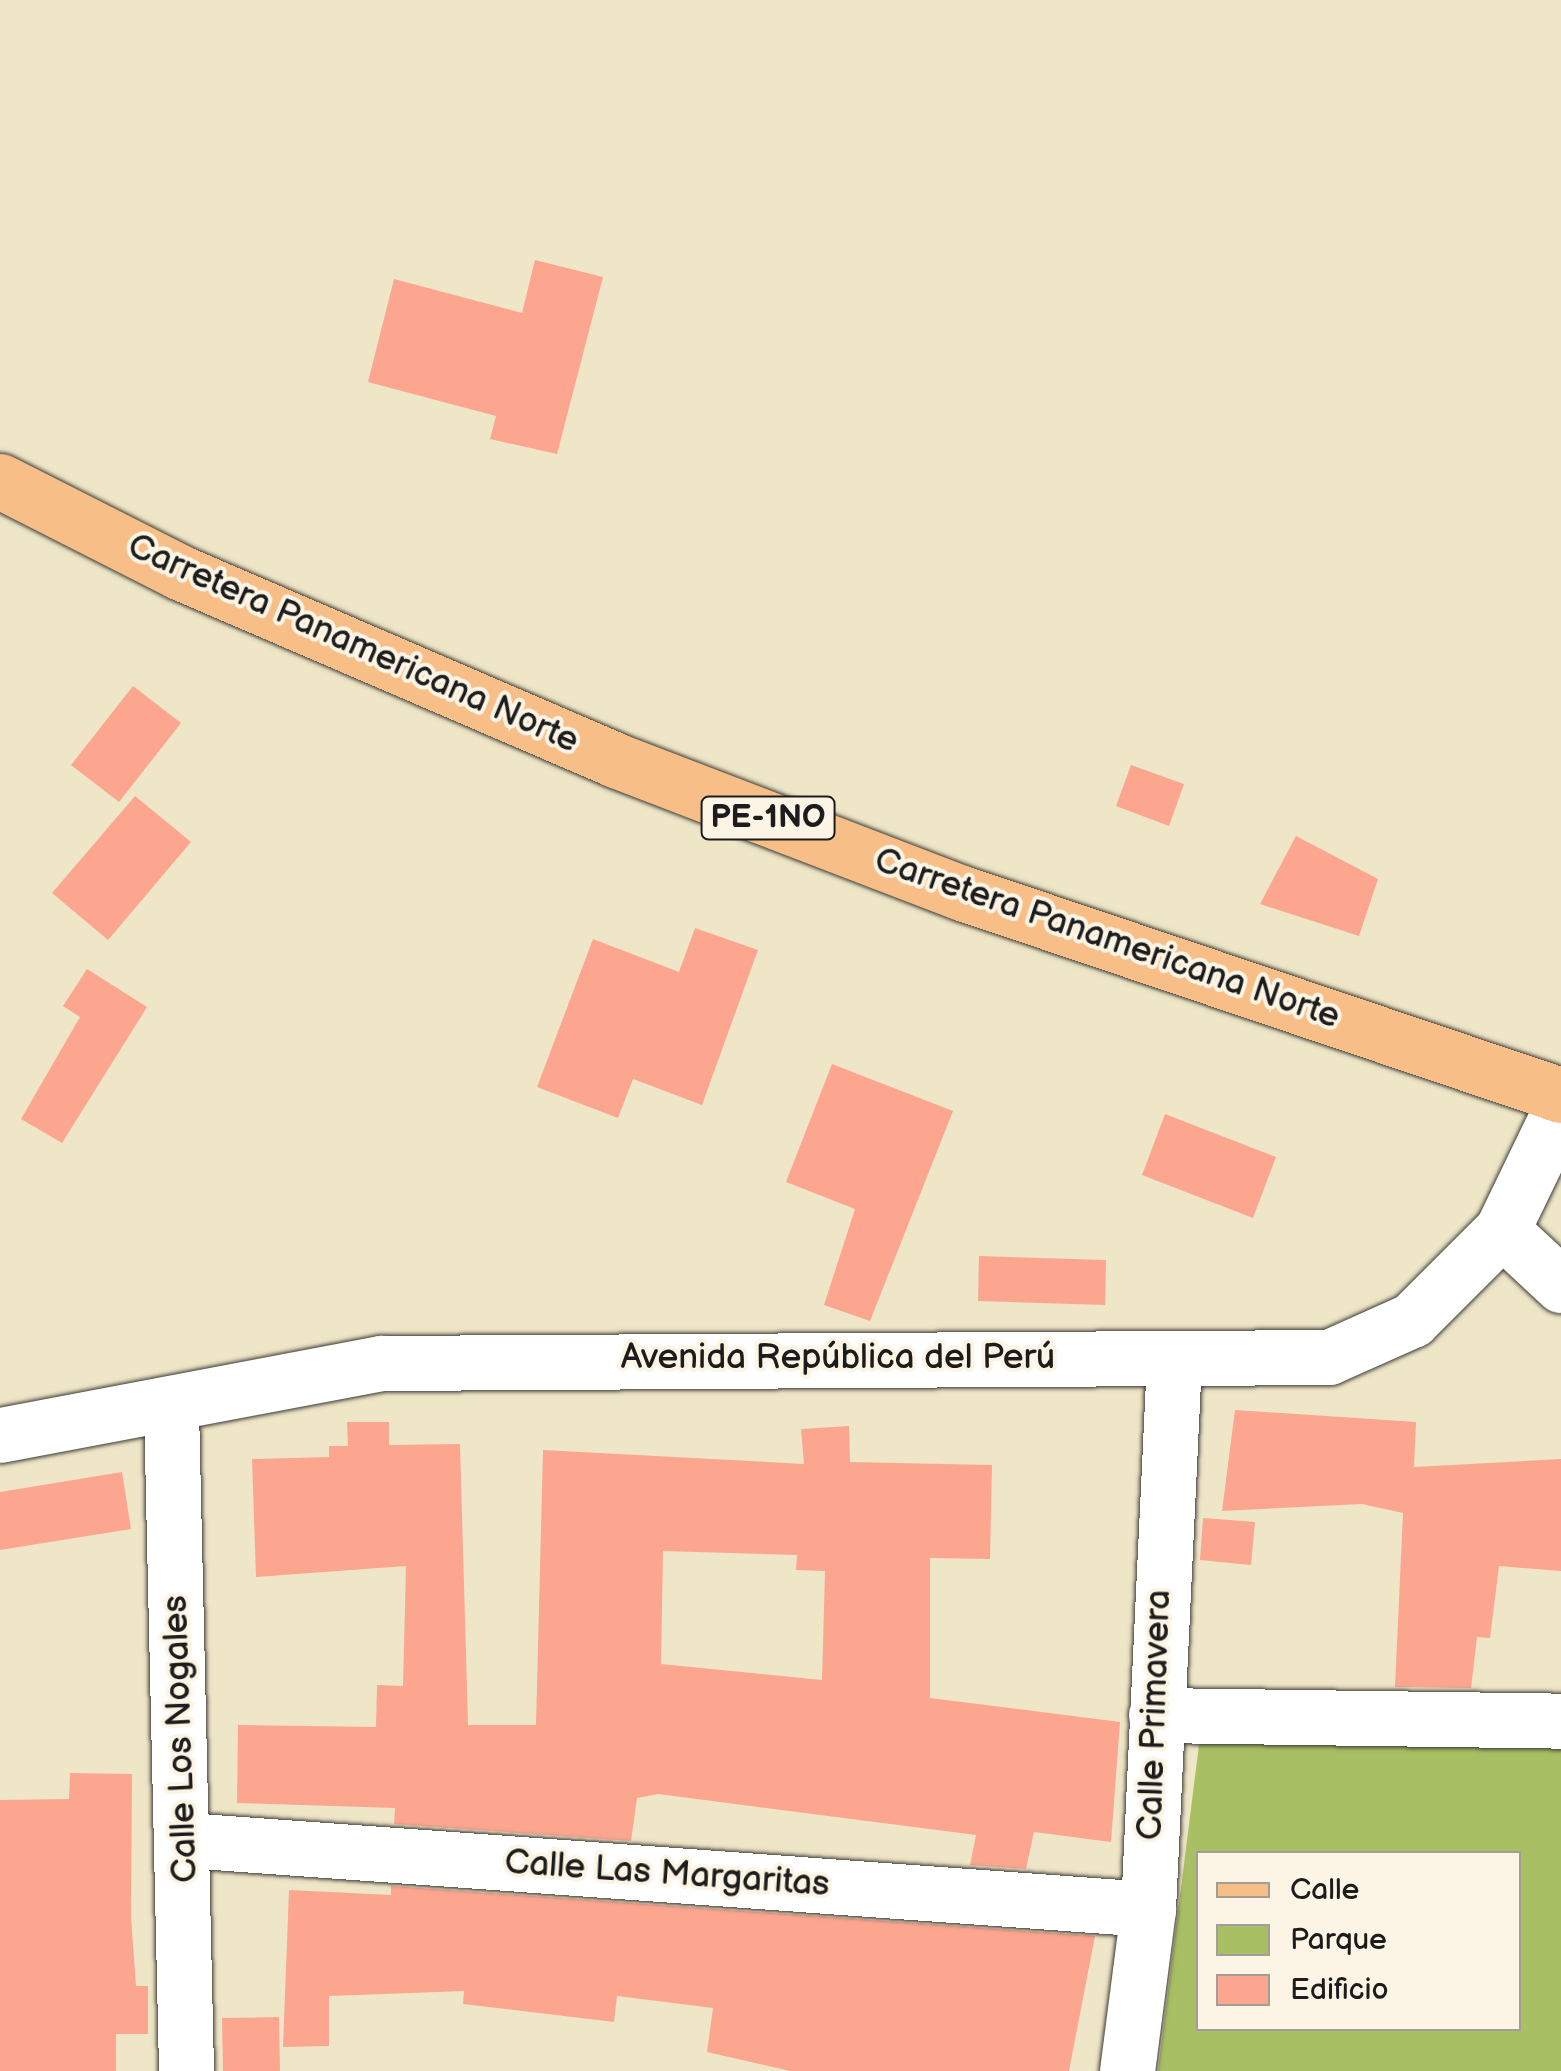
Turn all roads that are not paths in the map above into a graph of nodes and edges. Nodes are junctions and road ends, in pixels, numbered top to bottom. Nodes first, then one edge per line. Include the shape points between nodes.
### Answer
1 (0, 480) edge
2 (1561, 1094) edge
3 (1561, 1108) edge
4 (1502, 1230) junction
5 (1561, 1285) edge
6 (1174, 1358) junction
7 (171, 1408) junction
8 (0, 1436) edge
9 (1156, 1715) junction
10 (1561, 1721) edge
11 (186, 1840) junction
12 (1148, 1909) junction
13 (186, 2071) edge
14 (1128, 2071) edge

1 - 2 main road, Carretera Panamericana Norte / PE-1NO via 179,572 616,760 962,893
3 - 4 street, Avenida República del Perú
4 - 5 street
4 - 6 street, Avenida República del Perú via 1412,1320 1328,1357
6 - 7 street, Avenida República del Perú via 381,1362
6 - 9 street, Calle Primavera
7 - 8 street, Avenida República del Perú
7 - 11 street, Calle Los Nogales
9 - 10 street
9 - 12 street, Calle Primavera
11 - 12 street, Calle Las Margaritas
11 - 13 street, Calle Los Nogales
12 - 14 street, Calle Primavera

